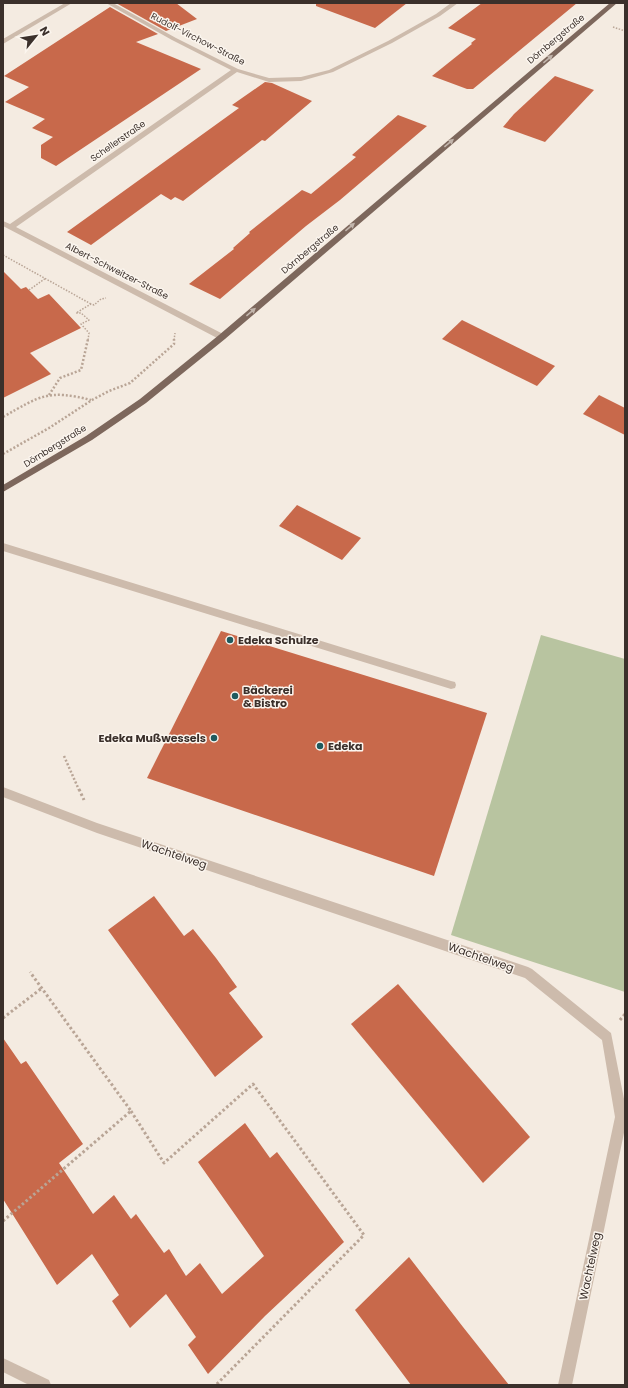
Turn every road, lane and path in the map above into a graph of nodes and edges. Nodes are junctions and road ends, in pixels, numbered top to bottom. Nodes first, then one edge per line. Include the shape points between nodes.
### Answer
1 (69, 3) edge
2 (109, 3) edge
3 (455, 3) edge
4 (614, 3) edge
5 (3, 42) edge
6 (236, 70) junction
7 (6, 225) edge
8 (3, 255) edge
9 (46, 278) junction
10 (29, 290) dead end
11 (111, 297) dead end
12 (91, 304) junction
13 (170, 329) dead end
14 (222, 337) junction
15 (49, 395) junction
16 (92, 400) junction
17 (3, 418) edge
18 (3, 454) edge
19 (3, 489) edge
20 (3, 547) edge
21 (451, 685) dead end
22 (64, 756) dead end
23 (3, 792) edge
24 (97, 828) junction
25 (30, 972) dead end
26 (42, 988) junction
27 (3, 1018) edge
28 (131, 1112) junction
29 (3, 1221) edge
30 (3, 1365) edge
31 (44, 1385) edge
32 (216, 1385) edge
33 (565, 1385) edge

1 - 5 street
2 - 6 street, Rudolf-Virchow-Straße
3 - 6 street, Rudolf-Virchow-Straße via 390,42 331,71 301,79 269,80
14 -> 4 main road, Dörnbergstraße
6 - 7 street, Schellerstraße
7 - 14 street, Albert-Schweitzer-Straße
8 - 9 path
9 - 10 path
9 - 12 path
11 - 12 path
12 - 15 path via 76,314 81,313 89,320 81,324 89,333 82,370 60,378
13 - 16 path via 175,333 174,344 157,360 130,383
14 - 19 main road, Dörnbergstraße via 143,401 89,438
15 - 16 path via 68,394
15 - 17 path
16 - 18 path
20 - 21 street
22 - 24 path
23 - 24 street, Wachtelweg
24 - 33 street, Wachtelweg via 528,973 607,1037 621,1117
25 - 26 path
26 - 27 path
26 - 28 path
28 - 29 path
28 - 32 path via 164,1163 253,1084 364,1235
30 - 31 street

